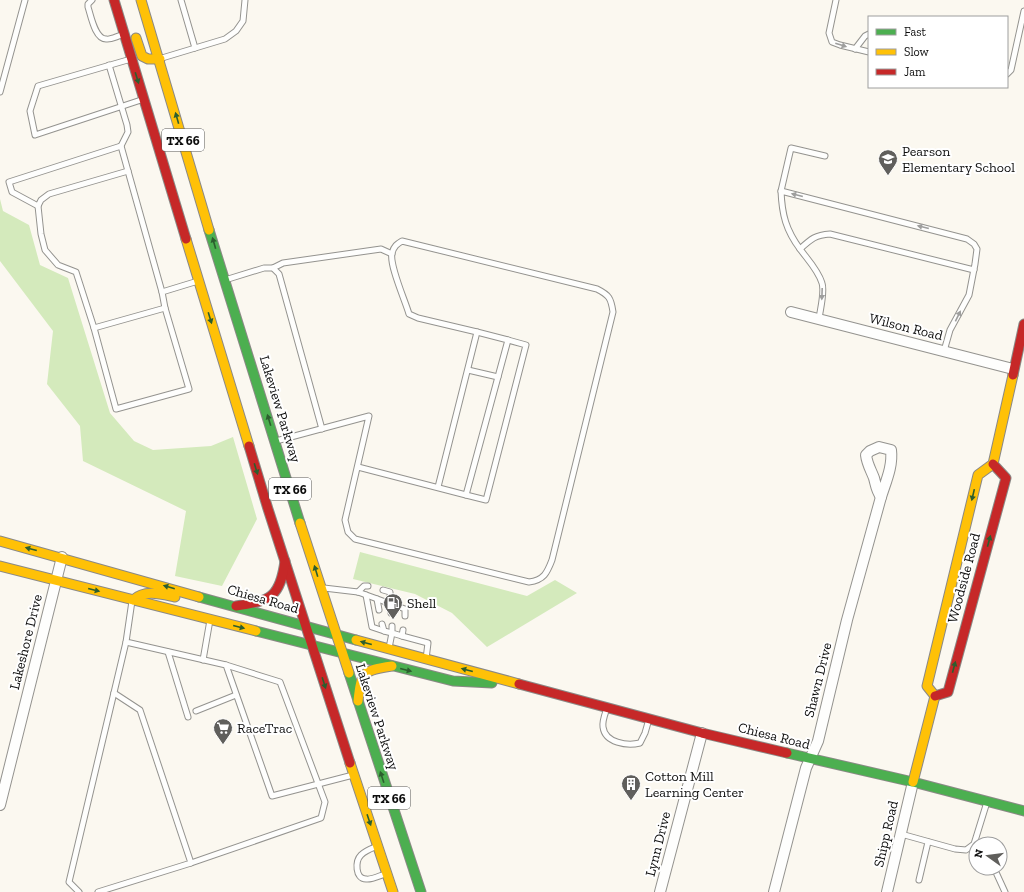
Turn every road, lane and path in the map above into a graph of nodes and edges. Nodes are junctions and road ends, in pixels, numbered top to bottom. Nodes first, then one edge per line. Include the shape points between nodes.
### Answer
1 (25, 0) edge
2 (92, 0) edge
3 (114, 0) edge
4 (120, 0) edge
5 (141, 0) edge
6 (181, 0) edge
7 (245, 0) edge
8 (836, 0) edge
9 (126, 9) dead end
10 (1024, 11) edge
11 (134, 31) dead end
12 (124, 34) junction
13 (868, 34) edge
14 (195, 48) junction
15 (855, 49) junction
16 (868, 52) edge
17 (132, 59) junction
18 (160, 59) junction
19 (109, 65) junction
20 (1009, 65) edge
21 (0, 92) edge
22 (144, 99) junction
23 (121, 107) junction
24 (121, 146) junction
25 (825, 156) dead end
26 (128, 171) junction
27 (781, 191) junction
28 (38, 206) junction
29 (800, 249) junction
30 (392, 254) junction
31 (272, 268) junction
32 (974, 270) junction
33 (221, 280) junction
34 (202, 281) junction
35 (162, 292) junction
36 (165, 308) junction
37 (791, 312) dead end
38 (819, 320) junction
39 (1024, 324) edge
40 (94, 328) junction
41 (477, 332) junction
42 (508, 340) junction
43 (944, 351) junction
44 (1013, 369) junction
45 (468, 370) junction
46 (498, 377) junction
47 (322, 429) junction
48 (275, 441) junction
49 (993, 464) junction
50 (358, 467) junction
51 (438, 487) junction
52 (466, 495) junction
53 (881, 496) dead end
54 (0, 541) edge
55 (62, 557) junction
56 (285, 560) junction
57 (0, 567) edge
58 (56, 580) junction
59 (368, 586) dead end
60 (321, 588) junction
61 (383, 590) dead end
62 (358, 592) junction
63 (366, 595) junction
64 (207, 598) junction
65 (377, 599) junction
66 (133, 600) junction
67 (390, 603) junction
68 (236, 606) junction
69 (379, 610) dead end
70 (391, 613) dead end
71 (405, 616) dead end
72 (210, 620) junction
73 (382, 624) dead end
74 (392, 626) dead end
75 (307, 627) junction
76 (403, 630) dead end
77 (384, 631) junction
78 (392, 633) junction
79 (336, 635) junction
80 (402, 636) junction
81 (126, 642) junction
82 (312, 646) junction
83 (389, 649) junction
84 (168, 652) junction
85 (341, 654) junction
86 (426, 659) junction
87 (203, 660) junction
88 (226, 665) junction
89 (392, 666) junction
90 (518, 684) junction
91 (114, 693) junction
92 (236, 695) junction
93 (935, 696) junction
94 (358, 704) junction
95 (607, 707) junction
96 (196, 711) dead end
97 (188, 717) dead end
98 (650, 718) junction
99 (702, 733) junction
100 (810, 759) junction
101 (354, 774) junction
102 (913, 782) junction
103 (319, 784) junction
104 (987, 802) junction
105 (0, 805) edge
106 (1024, 811) edge
107 (901, 834) junction
108 (978, 836) edge
109 (928, 842) junction
110 (378, 846) junction
111 (968, 849) edge
112 (191, 863) junction
113 (390, 874) junction
114 (997, 876) edge
115 (919, 880) dead end
116 (1003, 890) edge
117 (79, 892) edge
118 (98, 892) edge
119 (394, 892) edge
120 (421, 892) edge
121 (660, 892) edge
122 (774, 892) edge
123 (887, 892) edge

1 - 21 lane
2 - 12 lane via 88,8 96,32 107,40
3 - 12 main road, TX 66
4 - 9 main road
5 - 18 main road, Lakeview Parkway / TX 66
6 - 14 lane
7 - 14 lane via 243,20 236,31 225,39
8 -> 15 lane via 829,33 832,42
10 - 20 lane
11 - 18 main road via 141,56 146,60
12 - 17 main road, TX 66
13 - 15 lane
14 - 18 lane
15 - 16 lane
17 - 19 lane
17 -> 22 main road, TX 66
33 -> 18 main road, Lakeview Parkway / TX 66
19 - 23 lane
19 - 23 lane via 38,86 30,111 35,135
22 - 23 lane
22 - 34 main road, TX 66
23 - 24 lane via 128,132
24 - 26 lane
24 - 28 lane via 9,182 12,192
25 - 27 lane via 791,148
26 - 28 lane via 49,194
26 - 35 lane
27 - 29 lane via 784,220
32 -> 27 lane via 977,249 967,239
28 - 40 lane via 45,250 58,265 76,272
29 - 32 lane via 819,234 830,234
29 -> 38 lane via 814,266 823,284
30 - 31 lane via 381,249 283,263
30 - 41 lane via 392,266 409,314
30 - 50 lane via 395,246 402,241 597,289 612,300 614,312 552,560 547,573 538,581 529,582 355,538 348,532 345,520
31 - 33 lane
31 - 47 lane via 279,274
43 -> 32 lane via 950,330 968,295
48 -> 33 main road, Lakeview Parkway / TX 66
34 - 35 lane
34 -> 56 main road, TX 66
35 - 36 lane
36 - 40 lane
36 - 40 lane via 189,389 182,391 116,409
37 - 38 street, Wilson Road
38 - 43 street, Wilson Road
39 - 44 main road
41 - 42 lane
41 - 45 lane
42 - 46 lane
42 - 52 lane via 526,346 486,500
43 - 44 street, Wilson Road
44 - 49 main road
45 - 46 lane
45 - 51 lane
46 - 52 lane
47 - 48 lane
47 - 50 lane via 369,416
60 -> 48 main road, Lakeview Parkway / TX 66
49 -> 93 main road, Woodside Road via 978,475 927,686
93 -> 49 main road, Woodside Road via 948,692 1006,478
50 - 51 lane
51 - 52 lane
53 - 100 street, Shawn Drive via 847,620 818,741
55 -> 54 main road, Chiesa Road
55 - 58 street, Lakeshore Drive
64 -> 55 main road, Chiesa Road
56 - 68 main road via 278,591 258,603
56 - 75 main road, TX 66
57 - 58 main road, Chiesa Road
58 -> 66 main road, Chiesa Road
58 - 105 street, Lakeshore Drive
59 - 62 lane via 364,586
60 - 62 lane
60 - 79 main road, Lakeview Parkway / TX 66
61 - 67 lane via 390,592
62 - 63 lane
63 - 65 lane
63 - 77 lane via 372,627
64 - 66 main road via 181,599 146,594
64 - 68 main road, Chiesa Road
65 - 67 lane
65 - 69 lane
66 - 72 main road, Chiesa Road
66 - 81 lane
67 - 70 lane
67 - 71 lane via 405,608
68 - 75 main road, Chiesa Road
72 -> 82 main road, Chiesa Road
72 - 87 lane
73 - 77 lane
74 - 78 lane
75 - 79 main road, Chiesa Road
75 - 82 main road, TX 66
76 - 80 lane
77 - 78 lane
78 - 80 lane
78 - 83 lane
83 -> 79 main road, Chiesa Road
79 - 85 main road, Lakeview Parkway / TX 66
80 - 86 lane via 428,643
81 - 84 lane
81 - 91 lane
82 - 85 main road, Chiesa Road
82 -> 101 main road, TX 66
83 - 86 main road, Chiesa Road
84 - 87 lane
84 - 97 lane
85 - 89 main road, Chiesa Road
85 - 94 main road, Lakeview Parkway / TX 66
90 -> 86 main road, Chiesa Road
87 - 88 lane
88 - 92 lane
88 - 103 lane via 280,682
89 -> 90 main road, Chiesa Road via 453,682
89 - 94 main road via 368,670 364,674 360,682
90 - 95 main road, Chiesa Road
91 - 112 lane via 140,710
91 - 117 lane via 69,882
92 - 96 lane
92 - 103 lane via 272,796
93 - 102 main road
120 -> 94 main road, Lakeview Parkway / TX 66 via 409,868
95 - 98 main road, Chiesa Road
95 - 98 lane via 603,727 605,733 618,743 640,743
98 - 99 main road, Chiesa Road
99 - 100 main road, Chiesa Road
99 - 121 street, Lynn Drive
100 - 102 main road, Chiesa Road
100 - 122 street, Shawn Drive
101 - 103 lane
101 -> 110 main road, TX 66
102 - 104 main road, Chiesa Road
102 - 107 street, Shipp Road
103 - 112 lane via 325,802 321,818
104 - 106 main road, Chiesa Road
104 - 108 lane
107 - 109 lane
107 - 123 street, Shipp Road
109 - 111 lane via 956,849
109 - 115 lane
110 - 113 main road, TX 66
110 - 113 lane via 360,856 358,872 367,880
112 - 118 lane
113 - 119 main road, TX 66
114 - 116 lane

